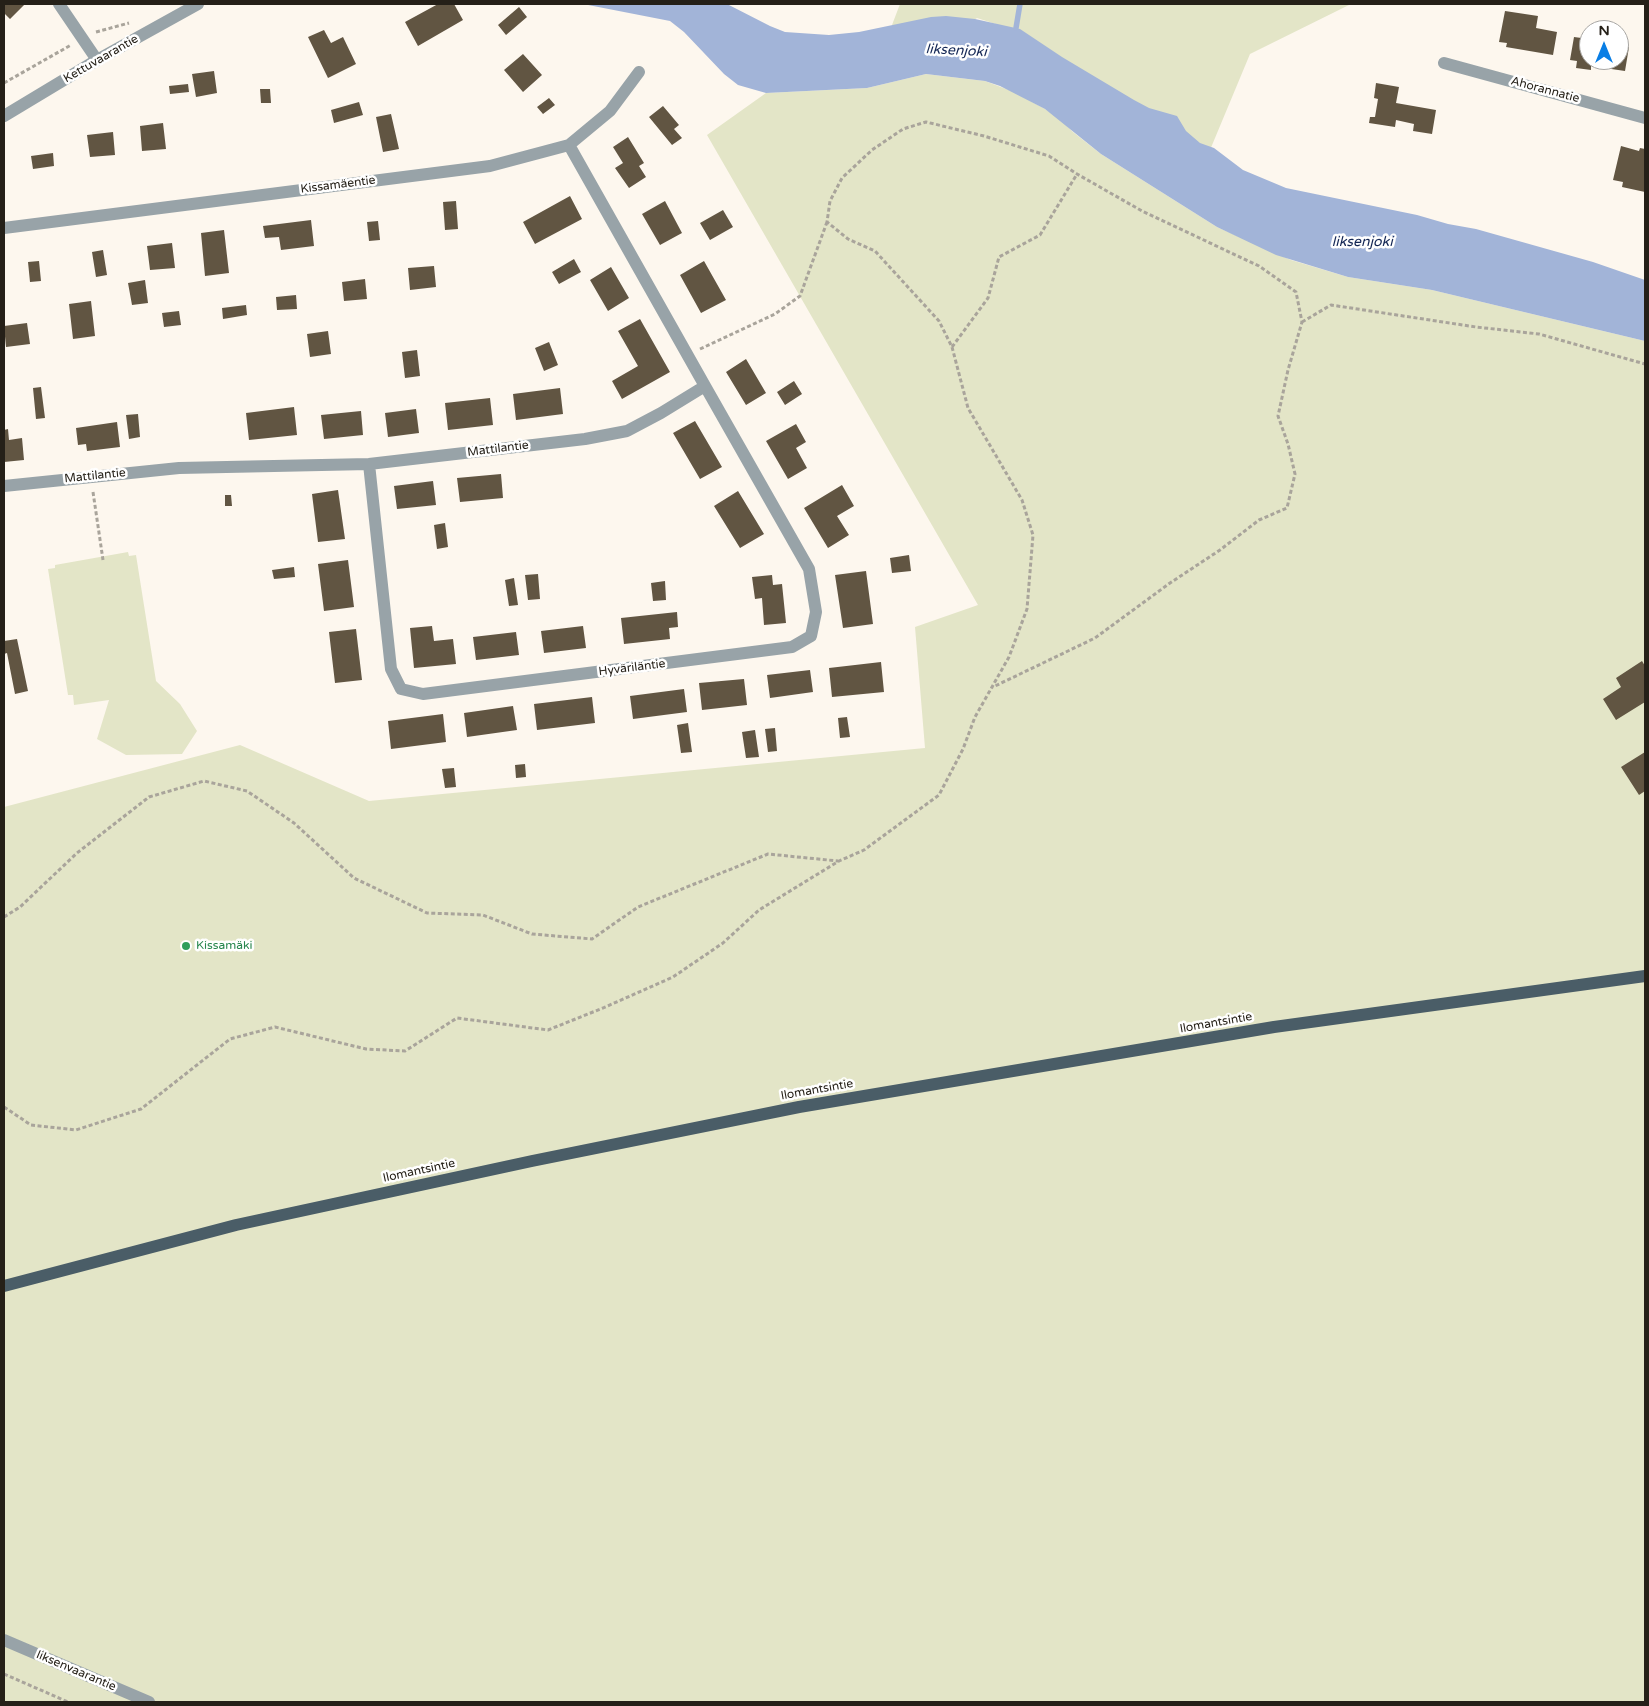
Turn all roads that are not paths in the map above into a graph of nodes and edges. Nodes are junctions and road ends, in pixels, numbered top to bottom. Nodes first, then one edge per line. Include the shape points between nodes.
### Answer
1 (59, 4) edge
2 (198, 4) edge
3 (98, 60) junction
4 (1444, 62) dead end
5 (640, 72) dead end
6 (4, 116) edge
7 (1645, 118) edge
8 (569, 145) junction
9 (4, 228) edge
10 (705, 386) junction
11 (369, 464) junction
12 (4, 486) edge
13 (1645, 976) edge
14 (4, 1286) edge
15 (4, 1640) edge
16 (149, 1702) edge

1 - 3 street
2 - 3 street, Kettuvaarantie
3 - 6 street, Kettuvaarantie
4 - 7 street, Ahorannatie
5 - 8 street, Kissamäentie via 610,111
8 - 9 street, Kissamäentie via 490,166
8 - 10 street
10 - 11 street, Mattilantie via 627,431 585,439
10 - 11 street, Hyväriläntie via 809,569 816,612 811,636 792,647 423,694 401,689 391,669
11 - 12 street, Mattilantie via 179,468
13 - 14 main road, Ilomantsintie via 1274,1027 800,1107 236,1225
15 - 16 street, Iiksenvaarantie

